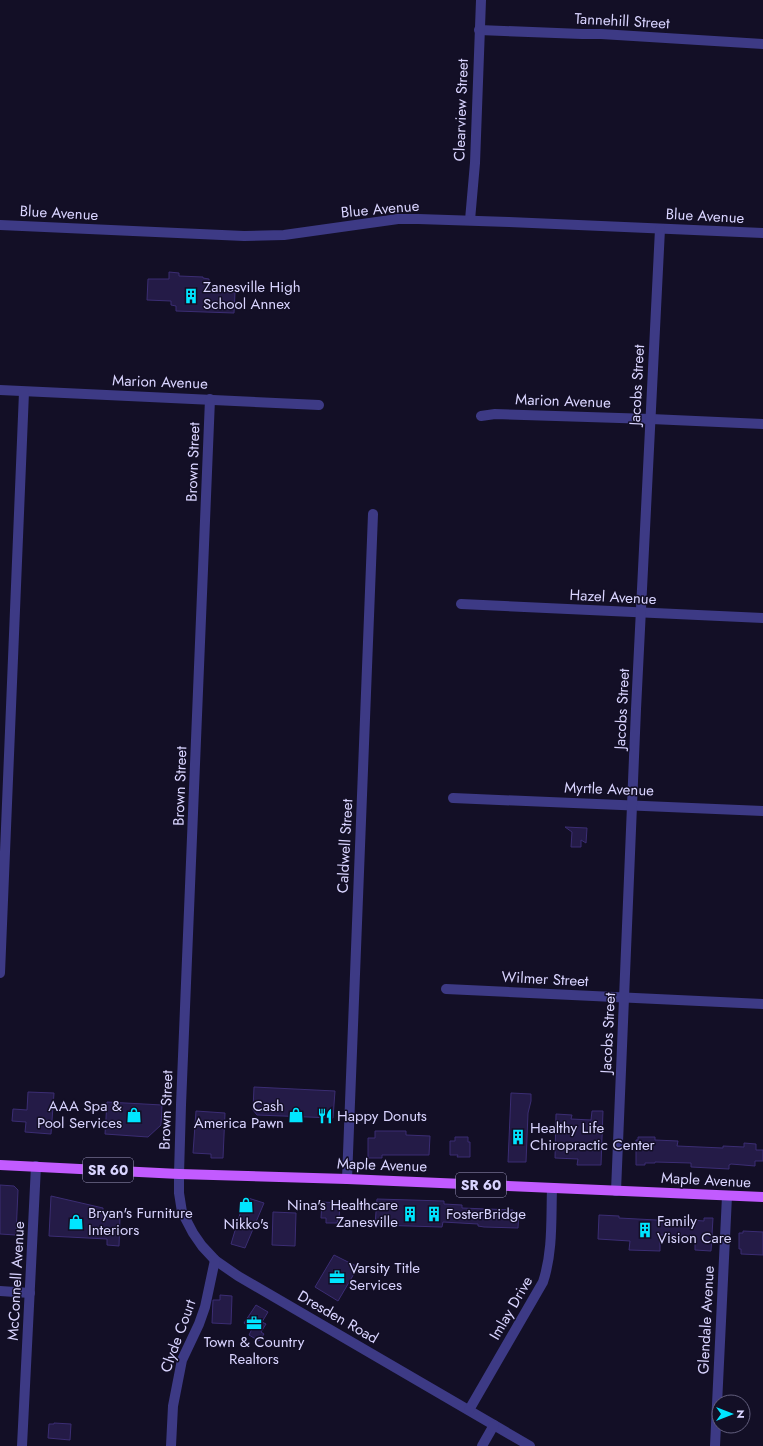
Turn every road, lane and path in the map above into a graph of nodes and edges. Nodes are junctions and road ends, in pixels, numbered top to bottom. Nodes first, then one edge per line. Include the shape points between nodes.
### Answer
1 (481, 0) edge
2 (479, 30) junction
3 (763, 44) edge
4 (470, 220) junction
5 (0, 225) edge
6 (660, 229) junction
7 (763, 233) edge
8 (0, 390) edge
9 (24, 392) junction
10 (210, 399) junction
11 (319, 405) dead end
12 (481, 416) dead end
13 (651, 419) junction
14 (763, 424) edge
15 (373, 514) dead end
16 (461, 604) dead end
17 (641, 613) junction
18 (763, 618) edge
19 (0, 720) edge
20 (10, 721) junction
21 (453, 798) dead end
22 (633, 805) junction
23 (763, 811) edge
24 (0, 973) edge
25 (446, 989) dead end
26 (625, 998) junction
27 (763, 1004) edge
28 (0, 1165) edge
29 (36, 1166) junction
30 (179, 1174) junction
31 (346, 1179) junction
32 (552, 1188) junction
33 (616, 1191) junction
34 (727, 1196) junction
35 (763, 1197) edge
36 (215, 1260) junction
37 (0, 1291) edge
38 (30, 1293) junction
39 (469, 1410) junction
40 (494, 1425) junction
41 (22, 1446) edge
42 (171, 1446) edge
43 (482, 1446) edge
44 (530, 1446) edge
45 (716, 1446) edge

1 - 2 street, Clearview Street
2 - 3 street, Tannehill Street via 601,34
2 - 4 street, Clearview Street
4 - 5 street, Blue Avenue via 398,219 284,235 244,236
4 - 6 street, Blue Avenue
6 - 7 street, Blue Avenue
6 - 13 street, Jacobs Street
8 - 9 street, Marion Avenue
9 - 10 street, Marion Avenue
9 - 20 street
10 - 11 street, Marion Avenue
10 - 30 street, Brown Street
12 - 13 street, Marion Avenue via 495,414
13 - 14 street, Marion Avenue
13 - 17 street, Jacobs Street
15 - 31 street, Caldwell Street
16 - 17 street, Hazel Avenue
17 - 18 street, Hazel Avenue
17 - 22 street, Jacobs Street
19 - 20 street
20 - 24 street
21 - 22 street, Myrtle Avenue
22 - 23 street, Myrtle Avenue
22 - 26 street, Jacobs Street
25 - 26 street, Wilmer Street
26 - 27 street, Wilmer Street
26 - 33 street, Jacobs Street
28 - 29 main road, Maple Avenue / SR 60
29 - 30 main road, Maple Avenue / SR 60
29 - 38 street, McConnell Avenue
30 - 31 main road, Maple Avenue / SR 60
30 - 36 street, Dresden Road via 182,1212 193,1233
31 - 32 main road, Maple Avenue / SR 60
32 - 33 main road, Maple Avenue / SR 60
32 - 39 street, Imlay Drive via 548,1268 544,1282
33 - 34 main road, Maple Avenue / SR 60
34 - 35 main road, Maple Avenue / SR 60
34 - 45 street, Glendale Avenue
36 - 39 street, Dresden Road via 238,1276
36 - 42 street, Clyde Court via 205,1307 182,1360 173,1406
37 - 38 street
38 - 41 street, McConnell Avenue
39 - 40 street, Dresden Road
40 - 43 street
40 - 44 street, Dresden Road

